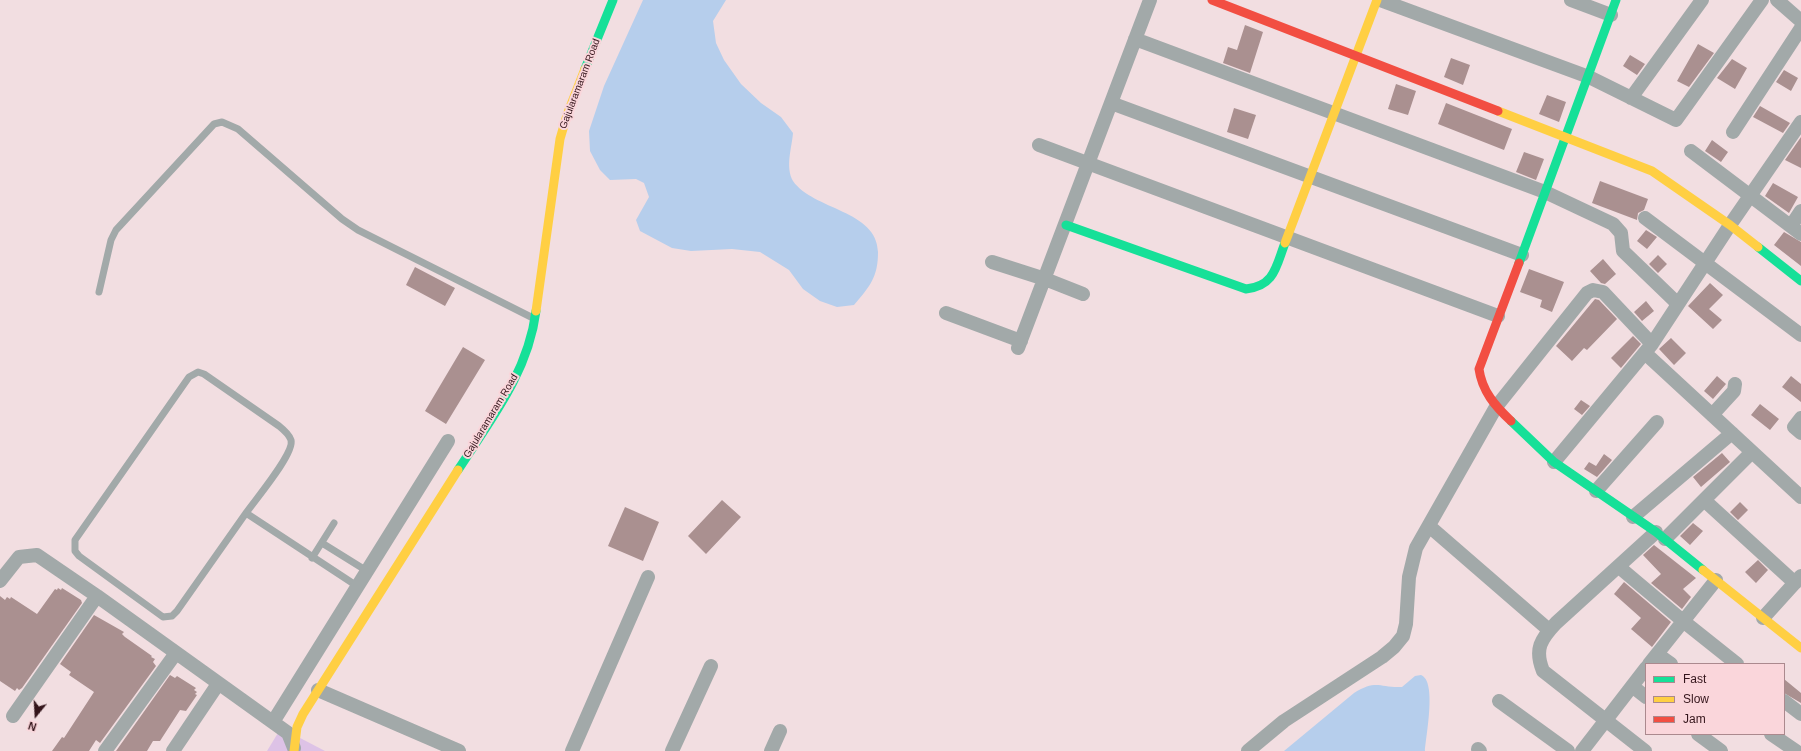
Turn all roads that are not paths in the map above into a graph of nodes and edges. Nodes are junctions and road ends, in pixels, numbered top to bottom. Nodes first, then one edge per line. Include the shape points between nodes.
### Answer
1 (613, 0) edge
2 (1150, 0) edge
3 (1212, 0) edge
4 (1379, 0) edge
5 (1571, 0) edge
6 (1616, 0) edge
7 (1702, 0) edge
8 (1762, 0) edge
9 (1777, 0) edge
10 (1611, 15) junction
11 (1801, 21) edge
12 (1801, 28) edge
13 (1135, 38) junction
14 (1356, 55) junction
15 (1589, 77) junction
16 (1631, 98) junction
17 (1112, 103) junction
18 (1334, 113) junction
19 (1801, 122) edge
20 (1733, 132) dead end
21 (1567, 136) junction
22 (1039, 145) dead end
23 (1691, 151) dead end
24 (1089, 163) junction
25 (1310, 176) junction
26 (1545, 192) junction
27 (1750, 196) junction
28 (1801, 211) edge
29 (1645, 218) dead end
30 (1066, 225) junction
31 (1730, 225) junction
32 (1796, 230) edge
33 (1287, 237) junction
34 (1522, 255) junction
35 (992, 262) dead end
36 (1706, 263) junction
37 (1045, 279) junction
38 (1801, 281) edge
39 (99, 292) dead end
40 (1083, 294) dead end
41 (1678, 304) junction
42 (946, 313) dead end
43 (1498, 316) junction
44 (535, 319) junction
45 (1801, 335) edge
46 (1648, 349) junction
47 (1735, 384) dead end
48 (1496, 407) junction
49 (1712, 415) junction
50 (1801, 418) edge
51 (1657, 422) dead end
52 (1732, 433) junction
53 (1801, 433) edge
54 (448, 441) dead end
55 (1752, 452) junction
56 (1554, 462) junction
57 (1596, 491) junction
58 (1801, 497) edge
59 (1704, 500) junction
60 (246, 513) junction
61 (1633, 517) junction
62 (334, 523) dead end
63 (1429, 526) junction
64 (1661, 536) junction
65 (322, 543) junction
66 (312, 558) junction
67 (1619, 567) junction
68 (648, 577) dead end
69 (362, 579) junction
70 (1798, 579) edge
71 (1716, 580) junction
72 (0, 581) edge
73 (380, 592) junction
74 (97, 596) junction
75 (1763, 618) junction
76 (1682, 622) junction
77 (1549, 630) junction
78 (1800, 644) edge
79 (176, 653) junction
80 (1653, 659) edge
81 (1667, 663) edge
82 (1736, 663) edge
83 (710, 666) dead end
84 (1645, 669) edge
85 (218, 684) junction
86 (1632, 686) junction
87 (318, 690) junction
88 (1645, 696) edge
89 (1499, 701) dead end
90 (1785, 702) edge
91 (1801, 714) edge
92 (13, 716) dead end
93 (1605, 721) junction
94 (273, 722) junction
95 (780, 731) dead end
96 (1699, 735) edge
97 (1772, 735) edge
98 (294, 749) edge
99 (106, 751) edge
100 (173, 751) edge
101 (459, 751) edge
102 (572, 751) edge
103 (672, 751) edge
104 (771, 751) edge
105 (1248, 751) edge
106 (1568, 751) edge
107 (1582, 751) edge
108 (1645, 751) edge
109 (1721, 751) edge
110 (1796, 751) edge

1 - 44 street, Gajularamaram Road via 567,115 560,139
2 - 13 street
3 - 14 street
4 - 14 street
4 - 15 street
5 - 10 street
6 - 10 street
7 - 16 street
8 - 16 street via 1678,119 1674,120
9 - 11 street
10 - 15 street
12 - 20 street
13 - 17 street
13 - 18 street
14 - 18 street
14 - 21 street
15 - 16 street
15 - 21 street
17 - 24 street
17 - 25 street
18 - 25 street
18 - 26 street
19 - 27 street
21 - 26 street
21 - 31 street via 1652,172
22 - 24 street
23 - 27 street
24 - 30 street
24 - 33 street
25 - 33 street
25 - 34 street
26 - 34 street
26 - 41 street via 1613,224 1621,233 1623,251
27 - 31 street
27 - 32 street
28 - 32 street
29 - 36 street
30 - 33 street via 1246,289 1257,288 1272,277
30 - 37 street
31 - 36 street
31 - 38 street
33 - 43 street
34 - 43 street
35 - 37 street
36 - 41 street
36 - 45 street
37 - 40 street
37 - 42 street via 1020,344
39 - 44 lane via 116,230 214,124 222,122 238,129 358,230
41 - 46 street
43 - 48 street via 1479,368 1481,383
44 - 73 street, Gajularamaram Road via 528,348 515,381
46 - 48 street via 1603,292 1593,290 1587,293
46 - 49 street
46 - 56 street
47 - 49 street via 1734,391
48 - 56 street
48 - 63 street
49 - 52 street
50 - 53 street via 1794,426
51 - 57 street
52 - 55 street
52 - 61 street
54 - 69 street
55 - 58 street
55 - 59 street
56 - 57 street
57 - 61 street
59 - 64 street
59 - 70 street
60 - 60 lane via 289,455 292,441 279,426 198,372 189,377 76,540 75,551 163,617 168,618 177,611
60 - 66 lane
61 - 64 street
62 - 65 lane
63 - 77 street
63 - 105 street via 1416,548 1411,566 1403,636 1394,647 1284,721
64 - 67 street
64 - 71 street
65 - 66 lane
65 - 69 lane
66 - 69 lane
67 - 76 street
67 - 77 street
68 - 102 street
69 - 73 street
69 - 94 street
70 - 75 street
71 - 75 street
71 - 76 street
72 - 74 street via 19,557 36,555
73 - 87 street, Gajularamaram Road
74 - 79 street
74 - 92 street
75 - 78 street
76 - 80 street
76 - 82 street
77 - 93 street via 1544,636 1538,658 1543,671
79 - 85 street
79 - 99 street
80 - 81 street
83 - 103 street
84 - 86 street
85 - 94 street
85 - 100 street
86 - 88 street
86 - 93 street
87 - 98 street, Gajularamaram Road via 297,727
87 - 101 street
89 - 106 street
90 - 91 street
93 - 107 street
93 - 108 street
94 - 98 street via 288,733
95 - 104 street
96 - 109 street
97 - 110 street

